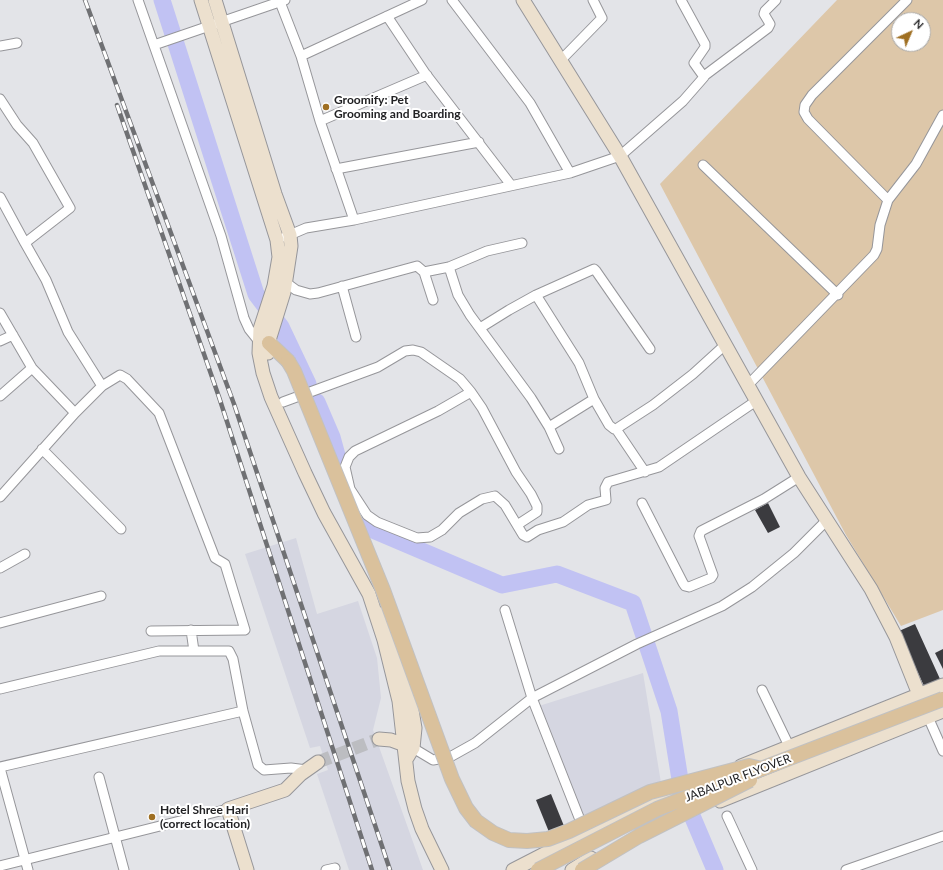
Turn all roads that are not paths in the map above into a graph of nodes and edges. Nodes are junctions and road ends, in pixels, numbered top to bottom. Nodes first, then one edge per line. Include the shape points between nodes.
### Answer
1 (138, 0) edge
2 (201, 0) edge
3 (215, 0) edge
4 (422, 0) edge
5 (452, 0) edge
6 (523, 0) edge
7 (593, 0) edge
8 (681, 0) edge
9 (776, 0) edge
10 (907, 0) edge
11 (282, 1) edge
12 (386, 16) junction
13 (223, 21) junction
14 (210, 26) junction
15 (17, 43) dead end
16 (154, 45) junction
17 (0, 46) edge
18 (301, 56) junction
19 (561, 60) junction
20 (427, 75) junction
21 (704, 76) junction
22 (0, 99) edge
23 (943, 115) edge
24 (320, 121) junction
25 (479, 142) junction
26 (620, 156) junction
27 (703, 165) dead end
28 (336, 169) junction
29 (570, 173) junction
30 (511, 185) junction
31 (0, 197) edge
32 (888, 200) junction
33 (354, 220) junction
34 (290, 235) junction
35 (277, 240) junction
36 (25, 243) junction
37 (522, 243) dead end
38 (449, 267) junction
39 (424, 272) junction
40 (342, 286) junction
41 (281, 287) junction
42 (536, 295) junction
43 (838, 295) junction
44 (433, 300) dead end
45 (0, 314) edge
46 (480, 328) junction
47 (13, 336) junction
48 (356, 337) dead end
49 (265, 340) junction
50 (0, 341) edge
51 (726, 344) junction
52 (650, 349) dead end
53 (32, 368) junction
54 (102, 386) junction
55 (748, 386) junction
56 (471, 392) junction
57 (0, 396) edge
58 (594, 399) junction
59 (756, 400) junction
60 (283, 402) junction
61 (75, 413) junction
62 (549, 427) junction
63 (616, 429) junction
64 (42, 449) junction
65 (559, 449) dead end
66 (645, 472) junction
67 (799, 477) junction
68 (0, 497) edge
69 (642, 503) dead end
70 (827, 520) junction
71 (517, 525) junction
72 (121, 529) dead end
73 (25, 554) dead end
74 (0, 568) edge
75 (101, 596) dead end
76 (505, 610) dead end
77 (0, 623) edge
78 (191, 630) junction
79 (151, 631) dead end
80 (194, 650) junction
81 (943, 684) edge
82 (0, 689) edge
83 (762, 690) dead end
84 (919, 694) junction
85 (532, 698) junction
86 (943, 698) edge
87 (243, 711) junction
88 (943, 711) edge
89 (928, 717) junction
90 (379, 739) tunnel mouth
91 (790, 748) junction
92 (408, 750) junction
93 (943, 751) edge
94 (312, 766) joint
95 (0, 767) edge
96 (764, 768) junction
97 (99, 777) dead end
98 (10, 803) junction
99 (0, 805) edge
100 (228, 809) junction
101 (727, 816) dead end
102 (585, 833) junction
103 (943, 836) edge
104 (114, 838) junction
105 (596, 855) junction
106 (25, 860) junction
107 (0, 866) edge
108 (28, 870) edge
109 (124, 870) edge
110 (247, 870) edge
111 (442, 870) edge
112 (513, 870) edge
113 (538, 870) edge
114 (572, 870) edge
115 (582, 870) edge
116 (603, 870) edge
117 (752, 870) edge
118 (846, 870) edge

1 - 16 street
2 - 14 street
3 - 13 street
4 - 12 street
5 - 29 street via 530,103
6 - 19 street
7 - 19 street via 602,18
8 - 21 street via 705,44 694,63
9 - 21 street via 764,14 770,24 768,28
10 - 32 street via 812,95 805,105 804,112
11 - 13 street
11 - 18 street
12 - 18 street
12 - 20 street
13 - 14 street
13 - 34 street via 275,194
14 - 16 street
14 - 35 street
15 - 17 street
16 - 49 street via 221,236 244,318 249,329
18 - 24 street
19 - 26 street
20 - 24 street
20 - 25 street
21 - 26 street via 683,101
22 - 36 street via 33,143 70,208
23 - 32 street via 916,164
24 - 28 street
25 - 28 street
25 - 30 street
26 - 29 street
26 - 51 street
27 - 43 street
28 - 33 street
29 - 30 street
30 - 33 street
31 - 36 street
32 - 43 street via 874,255
33 - 34 street via 306,228
34 - 35 street
34 - 41 street
35 - 41 street
36 - 54 street via 46,280 68,332
37 - 38 street via 488,251
38 - 39 street
38 - 46 street via 458,295
39 - 40 street via 417,266
39 - 44 street
40 - 41 street via 310,294
40 - 48 street
41 - 49 street
42 - 46 street
42 - 52 street via 591,270 596,271
42 - 58 street via 579,363
43 - 55 street
45 - 47 street
46 - 62 street
47 - 50 street
47 - 53 street
49 - 60 street via 274,382
49 - 92 street via 260,360 271,397 324,513 369,594 384,640
49 - 96 main road, bridge via 288,361 294,371 382,590 452,779 476,822 509,840 527,842 548,839 650,792 748,766
51 - 55 street
51 - 63 street via 653,405
53 - 57 street
53 - 61 street
54 - 61 street
54 - 78 street via 120,375 159,413 215,558 225,564 245,630
55 - 59 street
56 - 60 street via 460,379 440,364 413,350 405,351 378,367
56 - 71 street via 537,506 537,512
56 - 71 street via 355,451 345,467 350,489 367,516 417,538 430,537 442,530 459,513 490,496 498,497
58 - 62 street
58 - 63 street via 609,425
59 - 66 street via 659,467
59 - 67 street
60 - 92 street via 306,457 384,610 411,704 415,728
61 - 64 street
62 - 65 street
63 - 66 street
64 - 68 street
64 - 72 street
66 - 71 street via 608,482 605,488 606,500 588,505 556,526 538,530 527,537
67 - 69 street via 764,499 700,531 699,536 713,575 689,586 683,583
67 - 70 street
70 - 84 street via 871,589 896,637
70 - 85 street via 752,587 722,606 637,644
73 - 74 street
75 - 77 street
76 - 85 street
78 - 79 street
78 - 80 street
80 - 82 street via 159,651
80 - 87 street via 224,650 231,653
81 - 84 street
83 - 91 street
84 - 89 street
84 - 91 street
85 - 92 street via 475,743 450,757 433,760
85 - 102 street
86 - 96 main road, JABALPUR FLYOVER, bridge
87 - 94 street via 261,768 268,770
87 - 95 street
88 - 89 street
89 - 93 street
89 - 105 street
90 - 92 street via 391,740
91 - 102 street via 702,781
92 - 111 street via 408,781 415,809 422,830
94 - 100 street via 285,790
95 - 98 street
96 - 113 main road, JABALPUR FLYOVER, bridge via 657,809
96 - 115 main road, bridge via 747,782 639,836
97 - 104 street
98 - 99 street
98 - 106 street
100 - 104 street
100 - 110 street
101 - 117 street
102 - 105 street
102 - 112 street
103 - 118 street
104 - 106 street
104 - 109 street
105 - 114 street
105 - 116 street
106 - 107 street
106 - 108 street

